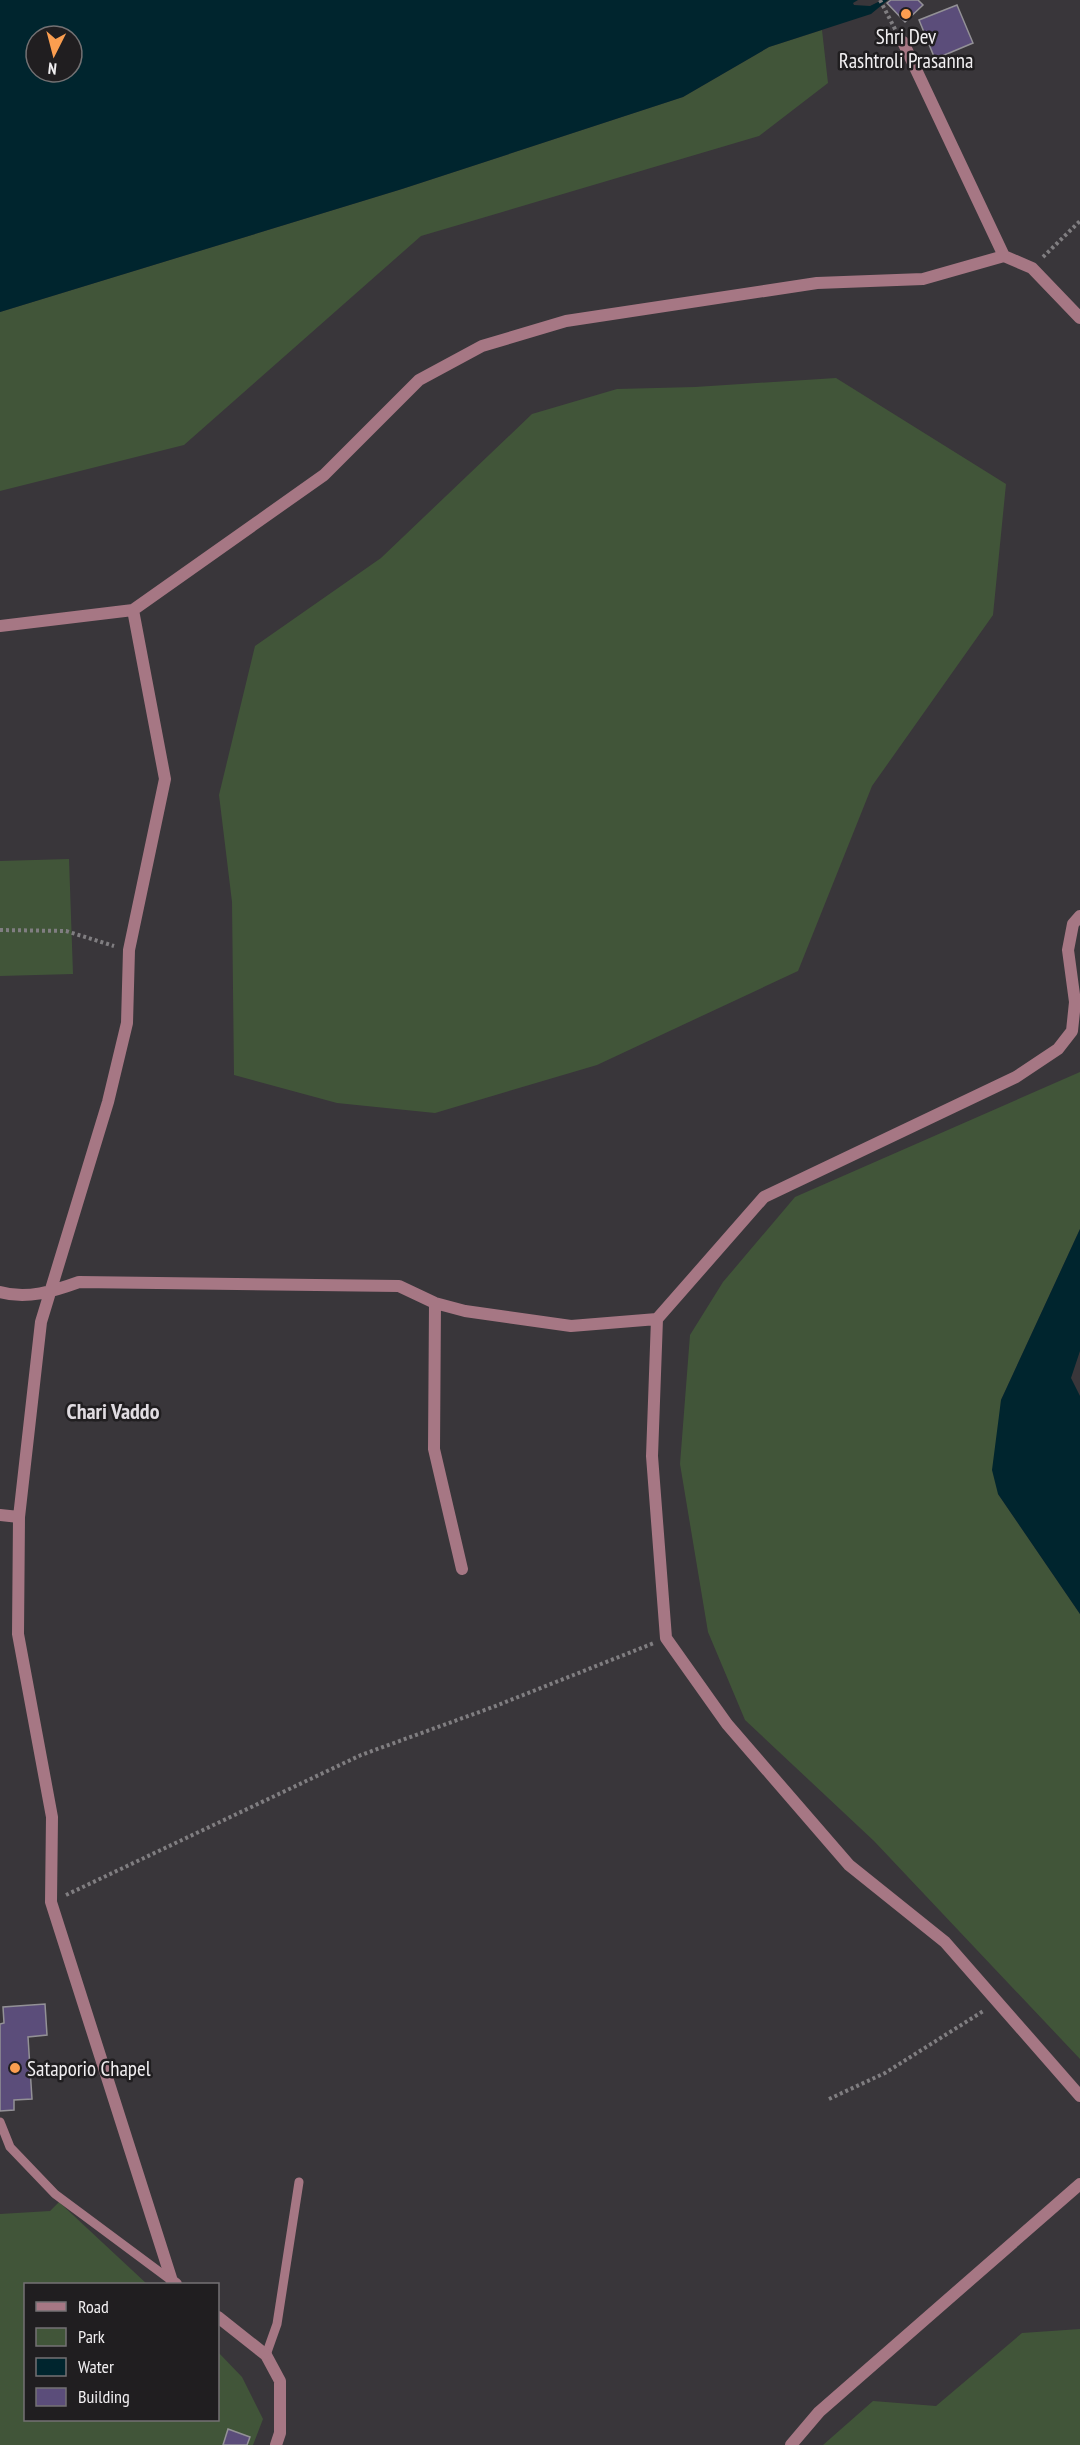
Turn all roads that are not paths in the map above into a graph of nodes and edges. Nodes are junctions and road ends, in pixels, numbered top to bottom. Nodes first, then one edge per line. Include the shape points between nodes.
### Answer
1 (903, 42) road end
2 (1004, 256) junction
3 (1080, 318) edge
4 (133, 609) junction
5 (0, 626) edge
6 (1080, 916) edge
7 (0, 1292) edge
8 (49, 1293) junction
9 (435, 1303) junction
10 (657, 1319) junction
11 (0, 1515) edge
12 (19, 1517) junction
13 (462, 1569) dead end
14 (1080, 2096) edge
15 (0, 2122) edge
16 (299, 2182) dead end
17 (1080, 2184) edge
18 (174, 2283) edge
19 (219, 2318) edge
20 (266, 2355) junction
21 (276, 2445) edge
22 (790, 2445) edge

1 - 2 street
2 - 3 street via 1032,268
2 - 4 street via 923,279 818,283 566,321 482,346 419,380 324,475
4 - 5 street
4 - 8 street via 165,779 129,950 127,1023 114,1079
6 - 10 street via 1073,924 1068,950 1075,1002 1072,1031 1058,1050 1016,1077 764,1197
7 - 8 street
8 - 9 street via 79,1282 399,1286
8 - 12 street via 41,1322
9 - 10 street via 571,1326
9 - 13 street via 434,1449
10 - 14 street via 652,1456 666,1638 728,1724 849,1865 945,1942
11 - 12 street
12 - 18 street via 18,1634 52,1817 51,1902
15 - 18 lane via 10,2147 55,2194
16 - 20 lane via 277,2324
17 - 22 street via 819,2412
19 - 20 street
20 - 21 street via 280,2381 280,2433

